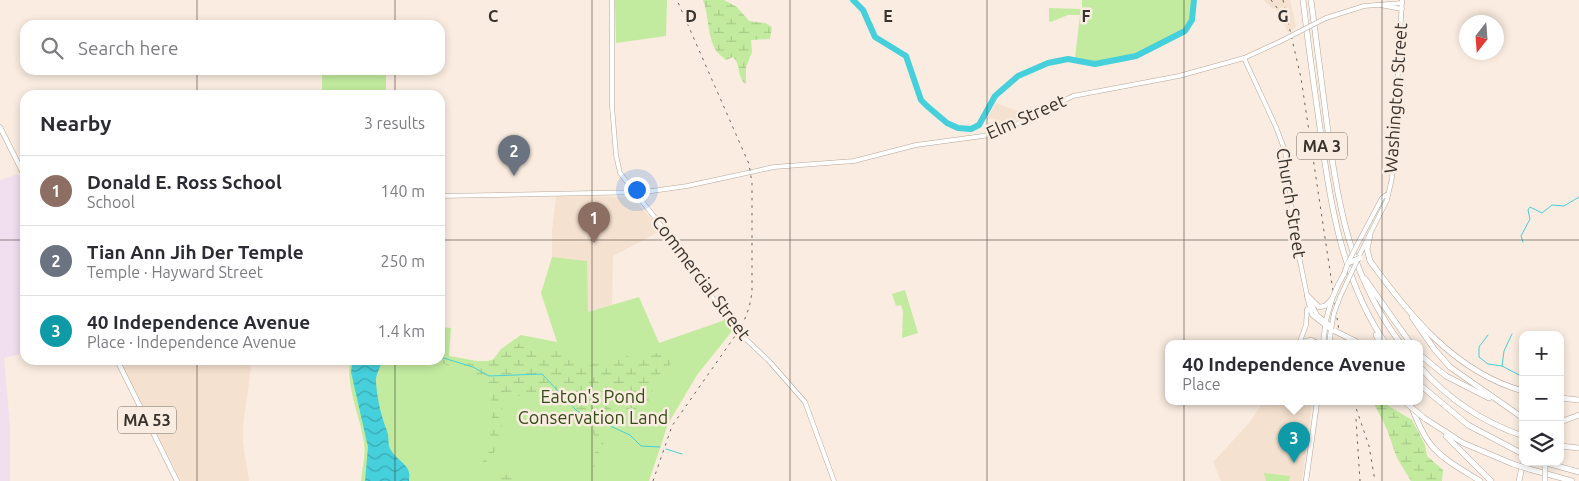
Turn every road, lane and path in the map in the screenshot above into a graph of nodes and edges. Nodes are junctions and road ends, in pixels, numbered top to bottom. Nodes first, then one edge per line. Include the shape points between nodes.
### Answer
1 (612, 0) edge
2 (1303, 0) edge
3 (1311, 0) edge
4 (1402, 2) edge
5 (1378, 4) junction
6 (1402, 9) junction
7 (1244, 58) junction
8 (0, 127) edge
9 (20, 167) edge
10 (634, 192) junction
11 (1386, 195) junction
12 (445, 196) edge
13 (1370, 235) junction
14 (1357, 257) junction
15 (1348, 263) junction
16 (1374, 267) junction
17 (1397, 293) junction
18 (1307, 295) junction
19 (1360, 298) junction
20 (1332, 299) junction
21 (1307, 304) junction
22 (1329, 328) junction
23 (1302, 340) edge
24 (1324, 340) edge
25 (1329, 340) edge
26 (1352, 340) edge
27 (1380, 340) edge
28 (1384, 340) edge
29 (1398, 340) edge
30 (1408, 340) edge
31 (1423, 357) edge
32 (119, 365) edge
33 (1423, 370) edge
34 (1423, 387) edge
35 (1519, 390) edge
36 (1564, 398) edge
37 (1579, 400) edge
38 (1318, 405) edge
39 (1409, 405) edge
40 (1411, 405) edge
41 (1510, 407) junction
42 (1519, 415) edge
43 (1579, 415) edge
44 (1424, 418) junction
45 (1563, 421) edge
46 (1519, 434) edge
47 (1564, 446) edge
48 (1579, 448) edge
49 (1519, 452) edge
50 (1523, 466) edge
51 (1544, 466) edge
52 (1558, 466) edge
53 (1579, 472) edge
54 (177, 481) edge
55 (834, 481) edge
56 (1306, 481) edge
57 (1480, 481) edge
58 (1491, 481) edge
59 (1519, 481) edge
60 (1545, 481) edge
61 (1572, 481) edge

1 - 10 main road, Commercial Street via 611,102 616,156 619,171
2 - 19 highway, MA 3 via 1331,205 1344,256
3 - 14 highway, MA 3 via 1336,184
4 - 5 main road, Elm Street
4 - 6 main road, Washington Street
5 - 6 main road, Elm Street
5 - 7 main road, Elm Street, bridge via 1357,7 1326,18
6 - 11 main road, Washington Street via 1394,163
7 - 10 main road, Elm Street via 1158,81 1072,96 1013,126 982,137 920,144 850,161 769,167 674,188
7 - 18 main road, Church Street via 1285,151 1295,237
8 - 9 main road
10 - 12 main road, Elm Street
10 - 55 main road, Commercial Street via 680,250 732,326 805,402
11 - 13 main road, Washington Street via 1387,200
11 - 15 main road, Washington Street, bridge
13 - 14 main road, Washington Street
13 - 16 highway via 1367,252
14 - 15 highway, bridge
14 - 16 highway
14 - 22 main road, Washington Street, bridge
14 - 29 highway, MA 3 via 1370,296
14 - 30 highway via 1372,291
15 - 20 main road, Washington Street, bridge
16 - 17 highway
17 - 35 highway via 1430,334 1456,358 1490,380
17 - 41 highway via 1445,363
18 - 20 main road via 1319,307
18 - 21 main road, Church Street
18 - 22 main road, Church Street via 1314,312
19 - 27 highway
19 - 28 highway, MA 3
20 - 22 main road, Washington Street
21 - 22 main road via 1312,315
21 - 23 main road, Church Street via 1307,323
22 - 24 main road
22 - 25 main road
22 - 26 highway, bridge
31 - 41 highway via 1451,379
32 - 54 main road, MA 53
33 - 46 highway via 1460,404 1491,423
34 - 49 highway via 1463,422
36 - 37 highway
38 - 56 main road
39 - 44 highway, bridge
40 - 57 highway via 1421,431 1433,449 1446,461
41 - 42 highway
43 - 45 highway
44 - 58 highway
44 - 61 highway, bridge via 1463,443 1513,464
47 - 48 highway
50 - 59 highway
51 - 60 highway, bridge
52 - 53 highway

